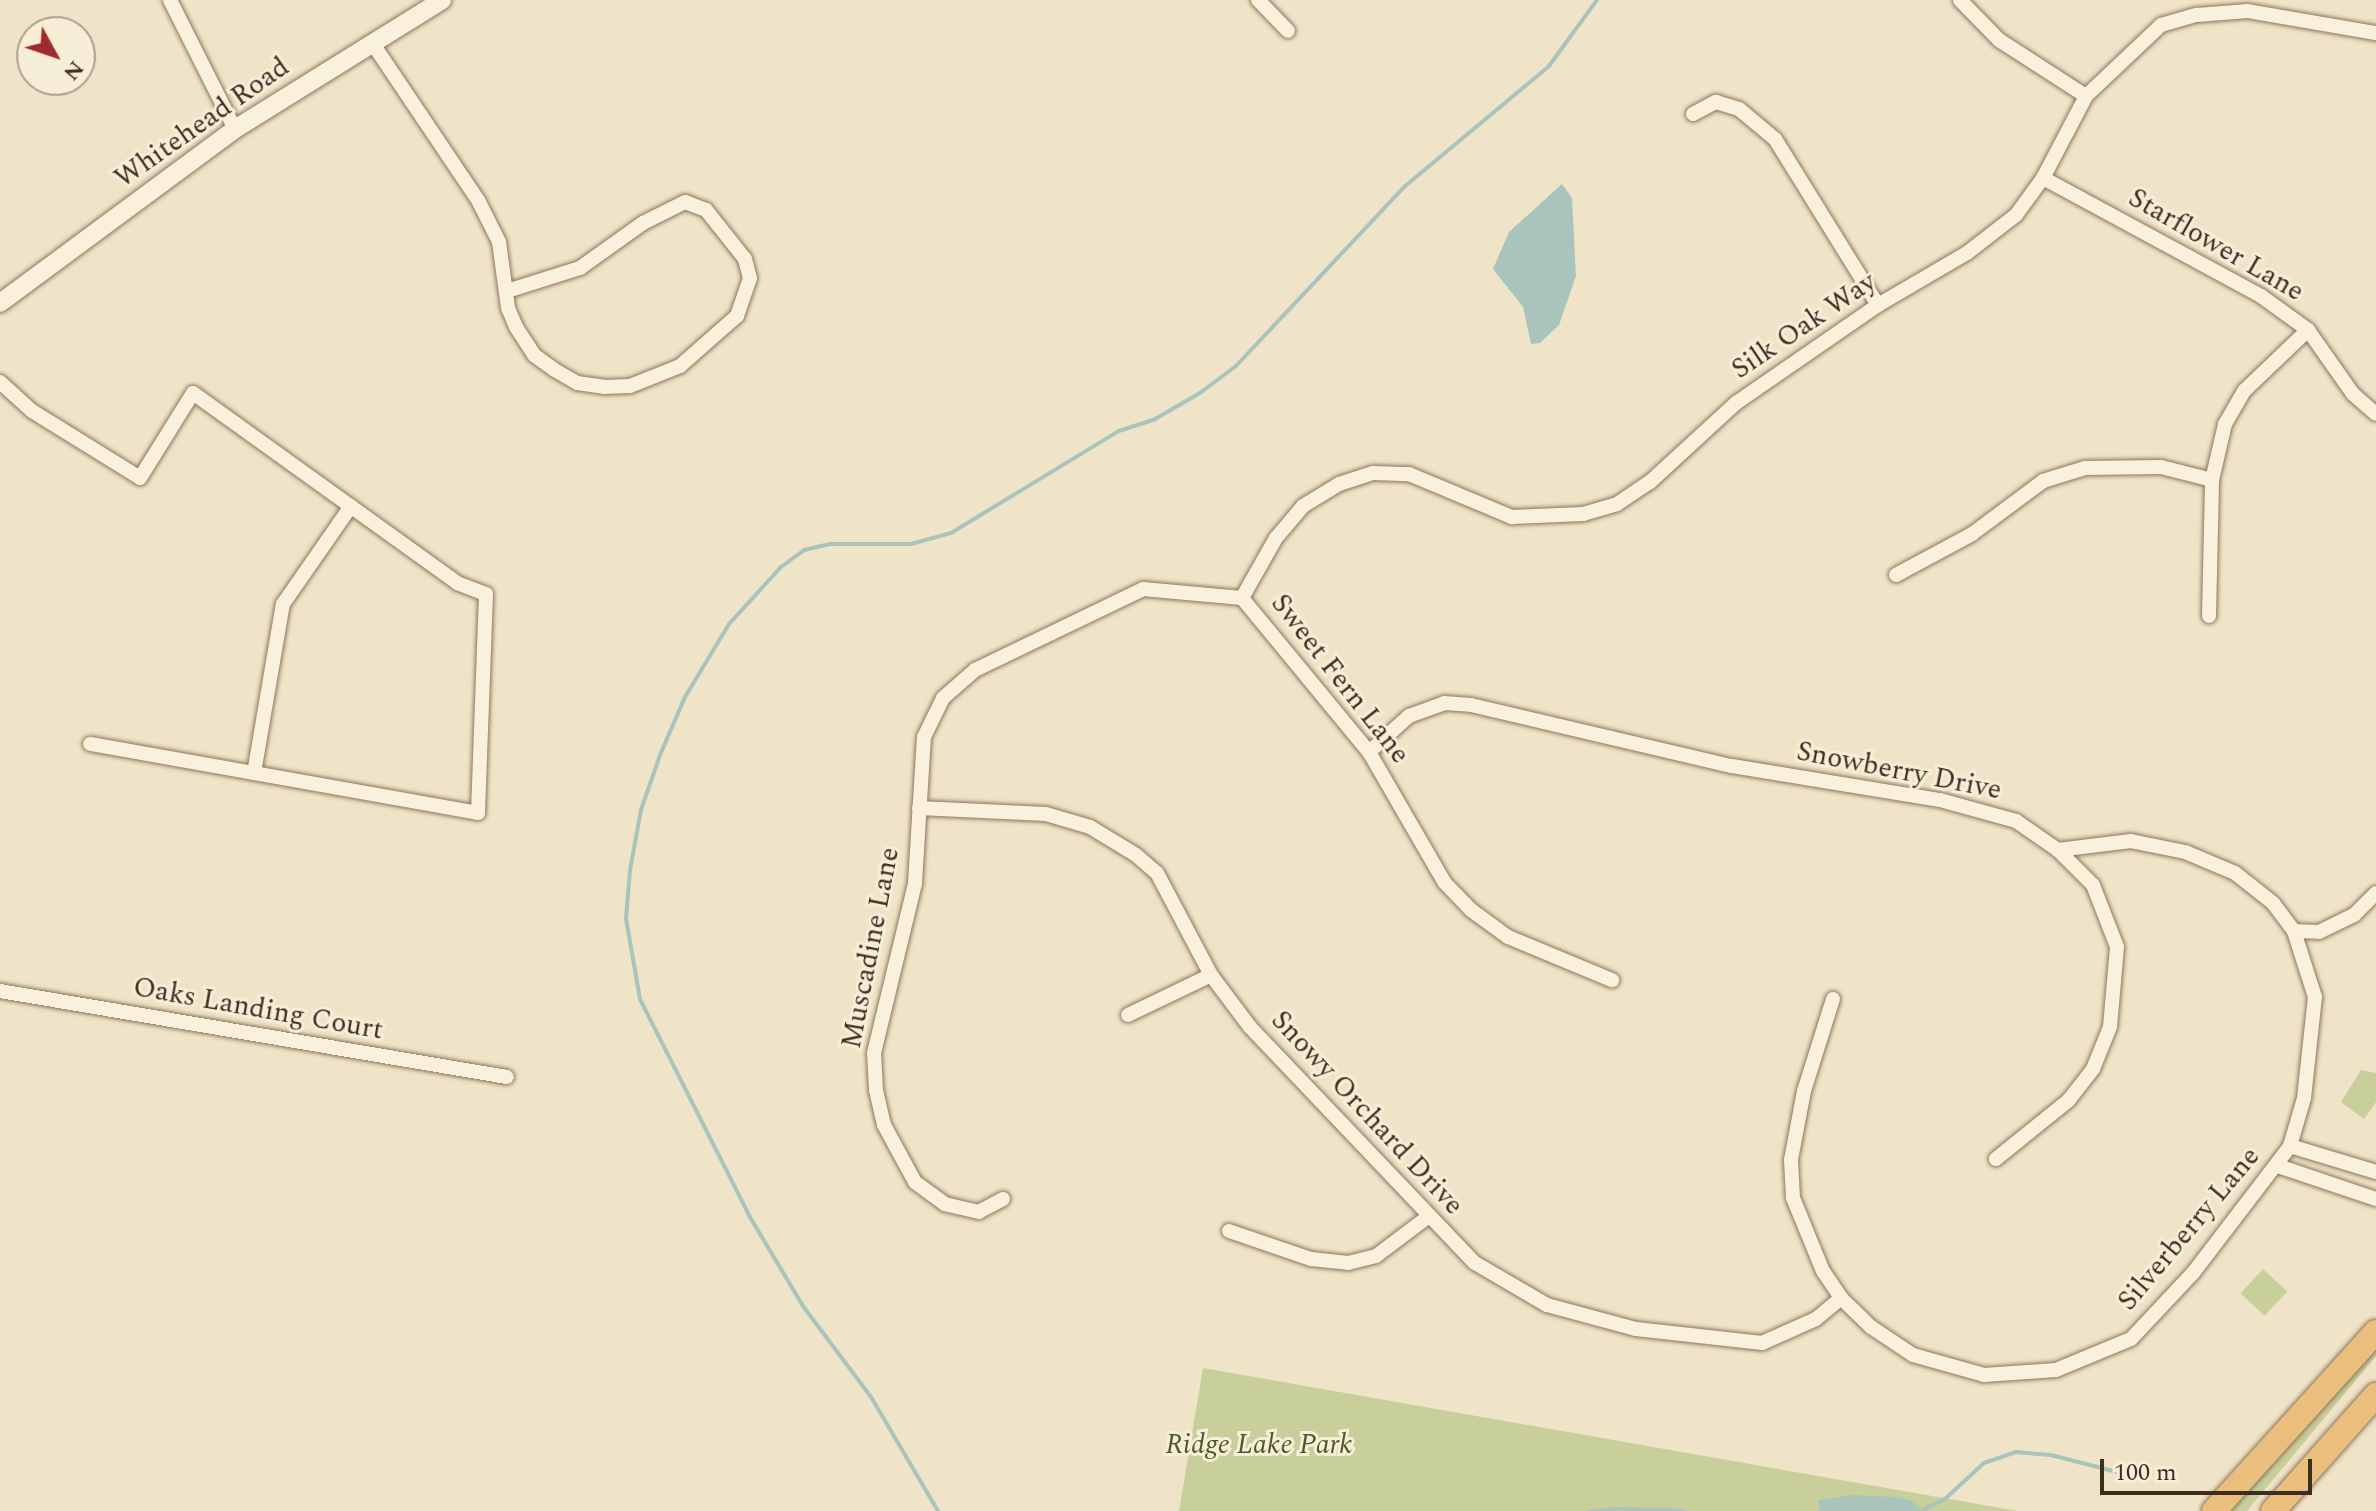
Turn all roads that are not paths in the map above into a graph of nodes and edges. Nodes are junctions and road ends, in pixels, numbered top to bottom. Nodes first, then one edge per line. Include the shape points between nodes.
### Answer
1 (170, 0) edge
2 (442, 0) edge
3 (1258, 0) edge
4 (1960, 0) edge
5 (1288, 31) dead end
6 (2376, 33) edge
7 (373, 44) junction
8 (2086, 96) junction
9 (1693, 114) dead end
10 (235, 129) junction
11 (2043, 178) junction
12 (507, 291) junction
13 (0, 303) edge
14 (1878, 305) junction
15 (2308, 330) junction
16 (0, 382) edge
17 (2376, 414) edge
18 (2212, 480) junction
19 (351, 506) junction
20 (1896, 575) dead end
21 (1242, 598) junction
22 (2209, 616) dead end
23 (90, 744) dead end
24 (1369, 752) junction
25 (254, 773) junction
26 (919, 808) junction
27 (2058, 850) junction
28 (2376, 893) edge
29 (2294, 931) junction
30 (1211, 975) junction
31 (1612, 980) dead end
32 (0, 991) edge
33 (1833, 999) dead end
34 (1128, 1015) dead end
35 (507, 1077) dead end
36 (2290, 1146) junction
37 (1996, 1159) dead end
38 (2278, 1166) junction
39 (2376, 1172) edge
40 (1003, 1199) dead end
41 (2376, 1199) edge
42 (1429, 1216) junction
43 (1229, 1231) dead end
44 (1841, 1298) junction
45 (2376, 1332) edge
46 (2376, 1395) edge
47 (2214, 1511) edge
48 (2273, 1511) edge

1 - 10 street
2 - 7 street, Whitehead Road
3 - 5 street
4 - 8 street via 1999,40
6 - 8 street, Silk Oak Way via 2248,11 2197,15 2161,25
7 - 10 street, Whitehead Road
7 - 12 street via 479,202 499,242
8 - 11 street, Silk Oak Way
9 - 14 street via 1716,102 1739,109 1775,139
10 - 13 street, Whitehead Road
11 - 14 street, Silk Oak Way via 2016,215 1967,253
11 - 15 street, Starflower Lane via 2261,296
12 - 12 street via 516,327 534,355 577,383 630,386 680,366 737,316 750,278 745,259 706,210 685,202 643,223 580,268
14 - 21 street, Silk Oak Way via 1736,403 1650,482 1617,504 1583,514 1512,517 1409,474 1373,473 1339,484 1303,506 1276,538
15 - 17 street, Starflower Lane via 2353,394
15 - 18 street via 2245,390 2225,424
16 - 19 street via 32,411 140,478 193,393
18 - 20 street via 2161,467 2071,472 2043,481 1972,534
18 - 22 street
19 - 25 street via 283,604
19 - 25 street via 457,583 486,594 478,813
21 - 24 street, Sweet Fern Lane
21 - 26 street, Sweet Fern Lane via 1143,589 975,670 943,698 924,737
23 - 25 street
24 - 27 street, Snowberry Drive via 1409,716 1444,703 1471,705 1732,766 1940,800 2016,821
24 - 31 street, Sweet Fern Lane via 1445,883 1471,910 1508,937
26 - 30 street, Snowy Orchard Drive via 1046,814 1117,841 1157,873
26 - 40 street, Muscadine Lane via 915,883 874,1053 876,1090 884,1125 915,1182 945,1204 979,1212
27 - 29 street, Silverberry Lane via 2131,841 2185,852 2235,873 2273,903
27 - 37 street, Snowberry Drive via 2093,885 2117,947 2110,1027 2093,1069 2069,1100
28 - 29 street via 2354,915 2319,932
29 - 36 street, Silverberry Lane via 2315,997 2304,1098
30 - 34 street
30 - 42 street, Snowy Orchard Drive via 1250,1027
32 - 35 street, Oaks Landing Court
33 - 44 street, Silverberry Lane via 1804,1091 1791,1160 1793,1198 1823,1271
36 - 38 street, Silverberry Lane
36 - 39 street
38 - 41 street
38 - 44 street, Silverberry Lane via 2193,1273 2131,1339 2056,1370 1984,1375 1931,1364 1871,1327
42 - 43 street via 1376,1256 1348,1263 1311,1259
42 - 44 street, Snowy Orchard Drive via 1475,1263 1547,1305 1636,1329 1762,1343 1816,1319
45 - 47 highway
46 - 48 highway

